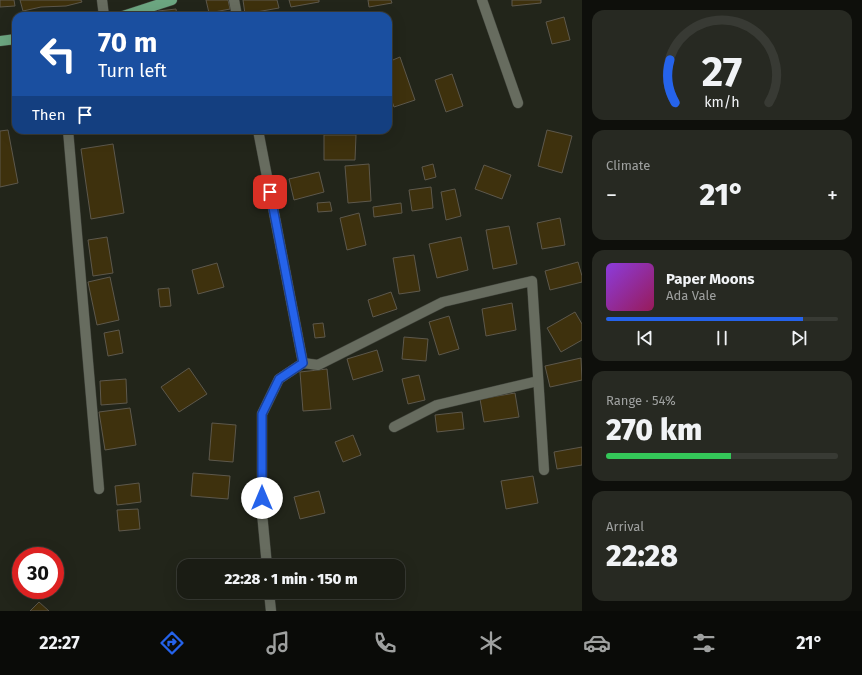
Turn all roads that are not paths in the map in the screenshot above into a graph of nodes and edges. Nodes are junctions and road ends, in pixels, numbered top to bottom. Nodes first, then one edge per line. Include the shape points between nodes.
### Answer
1 (102, 0) edge
2 (172, 0) edge
3 (234, 0) edge
4 (482, 0) edge
5 (104, 12) edge
6 (135, 12) edge
7 (236, 12) edge
8 (12, 40) edge
9 (0, 41) edge
10 (518, 103) dead end
11 (68, 134) edge
12 (259, 134) edge
13 (303, 363) junction
14 (538, 381) junction
15 (394, 427) dead end
16 (544, 470) dead end
17 (99, 489) dead end
18 (266, 559) edge
19 (270, 599) edge
20 (271, 611) edge

1 - 5 street
2 - 6 main road
3 - 7 street
4 - 10 street
8 - 9 main road
11 - 17 street
12 - 13 street
13 - 14 street via 318,364 443,302 532,281
13 - 18 street via 279,379 262,414 262,512
14 - 15 street via 437,405
14 - 16 street
19 - 20 street

